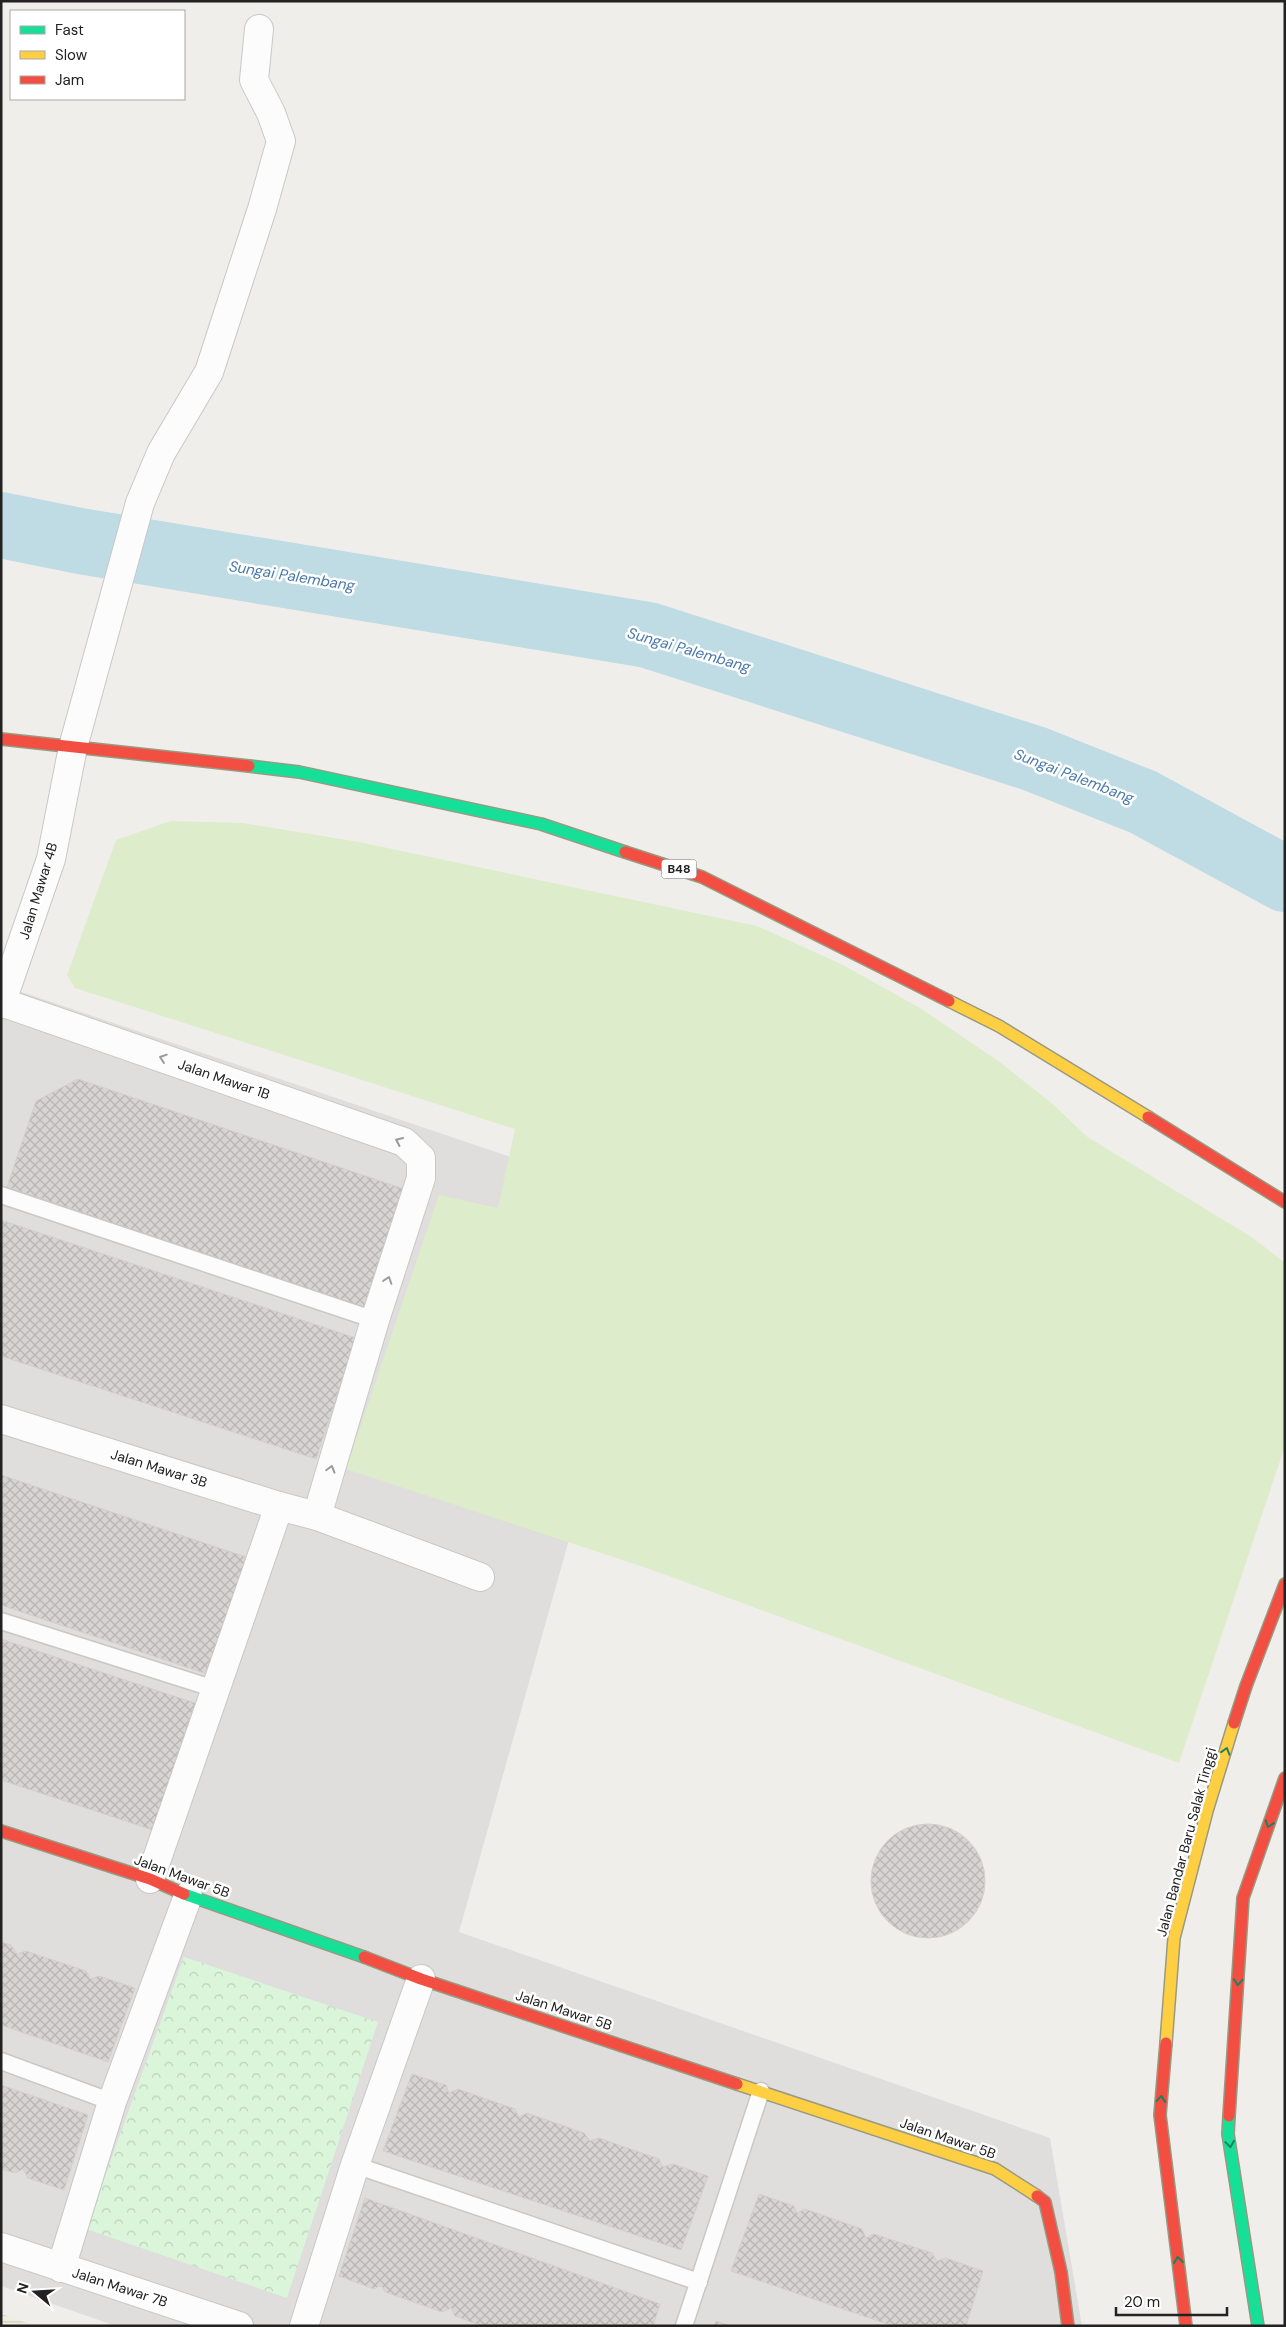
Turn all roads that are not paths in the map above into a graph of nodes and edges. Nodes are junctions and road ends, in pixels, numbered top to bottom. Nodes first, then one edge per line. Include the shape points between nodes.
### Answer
1 (259, 29) dead end
2 (1, 739) edge
3 (72, 746) junction
4 (1, 1003) edge
5 (1, 1196) edge
6 (1285, 1202) edge
7 (375, 1320) junction
8 (1, 1418) edge
9 (279, 1506) junction
10 (317, 1516) junction
11 (480, 1577) dead end
12 (1285, 1584) edge
13 (1, 1621) edge
14 (215, 1689) junction
15 (1285, 1778) edge
16 (1, 1831) edge
17 (150, 1879) junction
18 (188, 1896) junction
19 (421, 1979) junction
20 (1, 2061) edge
21 (761, 2091) junction
22 (112, 2102) junction
23 (355, 2165) junction
24 (1, 2247) edge
25 (61, 2268) junction
26 (700, 2282) junction
27 (239, 2326) edge
28 (304, 2326) edge
29 (684, 2326) edge
30 (1068, 2326) edge
31 (1186, 2326) edge
32 (1258, 2326) edge

1 - 3 street, Jalan Mawar 4B via 254,80 281,141 208,372 161,453 140,502
2 - 3 main road, B48
3 - 4 street, Jalan Mawar 4B via 51,859
3 - 6 main road, B48 via 299,772 541,824 702,877 1000,1026
7 -> 4 street, Jalan Mawar 1B via 421,1178 421,1158 404,1142
5 - 7 lane
10 -> 7 street
8 - 9 street, Jalan Mawar 3B
9 - 10 street, Jalan Mawar 3B
9 - 14 street
10 - 11 street, Jalan Mawar 3B
31 -> 12 main road, Jalan Bandar Baru Salak Tinggi via 1160,2115 1174,1938 1210,1802 1246,1686
13 - 14 lane
14 - 17 street
15 -> 32 main road via 1243,1898 1228,2134
16 - 17 main road, Jalan Mawar 5B
17 - 18 main road, Jalan Mawar 5B
18 - 19 main road, Jalan Mawar 5B
18 - 22 street
19 - 21 main road, Jalan Mawar 5B
19 - 23 street
20 - 22 lane
21 - 26 lane
21 - 30 main road, Jalan Mawar 5B via 995,2170 1045,2202 1061,2272
22 - 25 street
23 - 26 lane
23 - 28 street
24 - 25 street, Jalan Mawar 7B
25 - 27 street, Jalan Mawar 7B
26 - 29 lane

